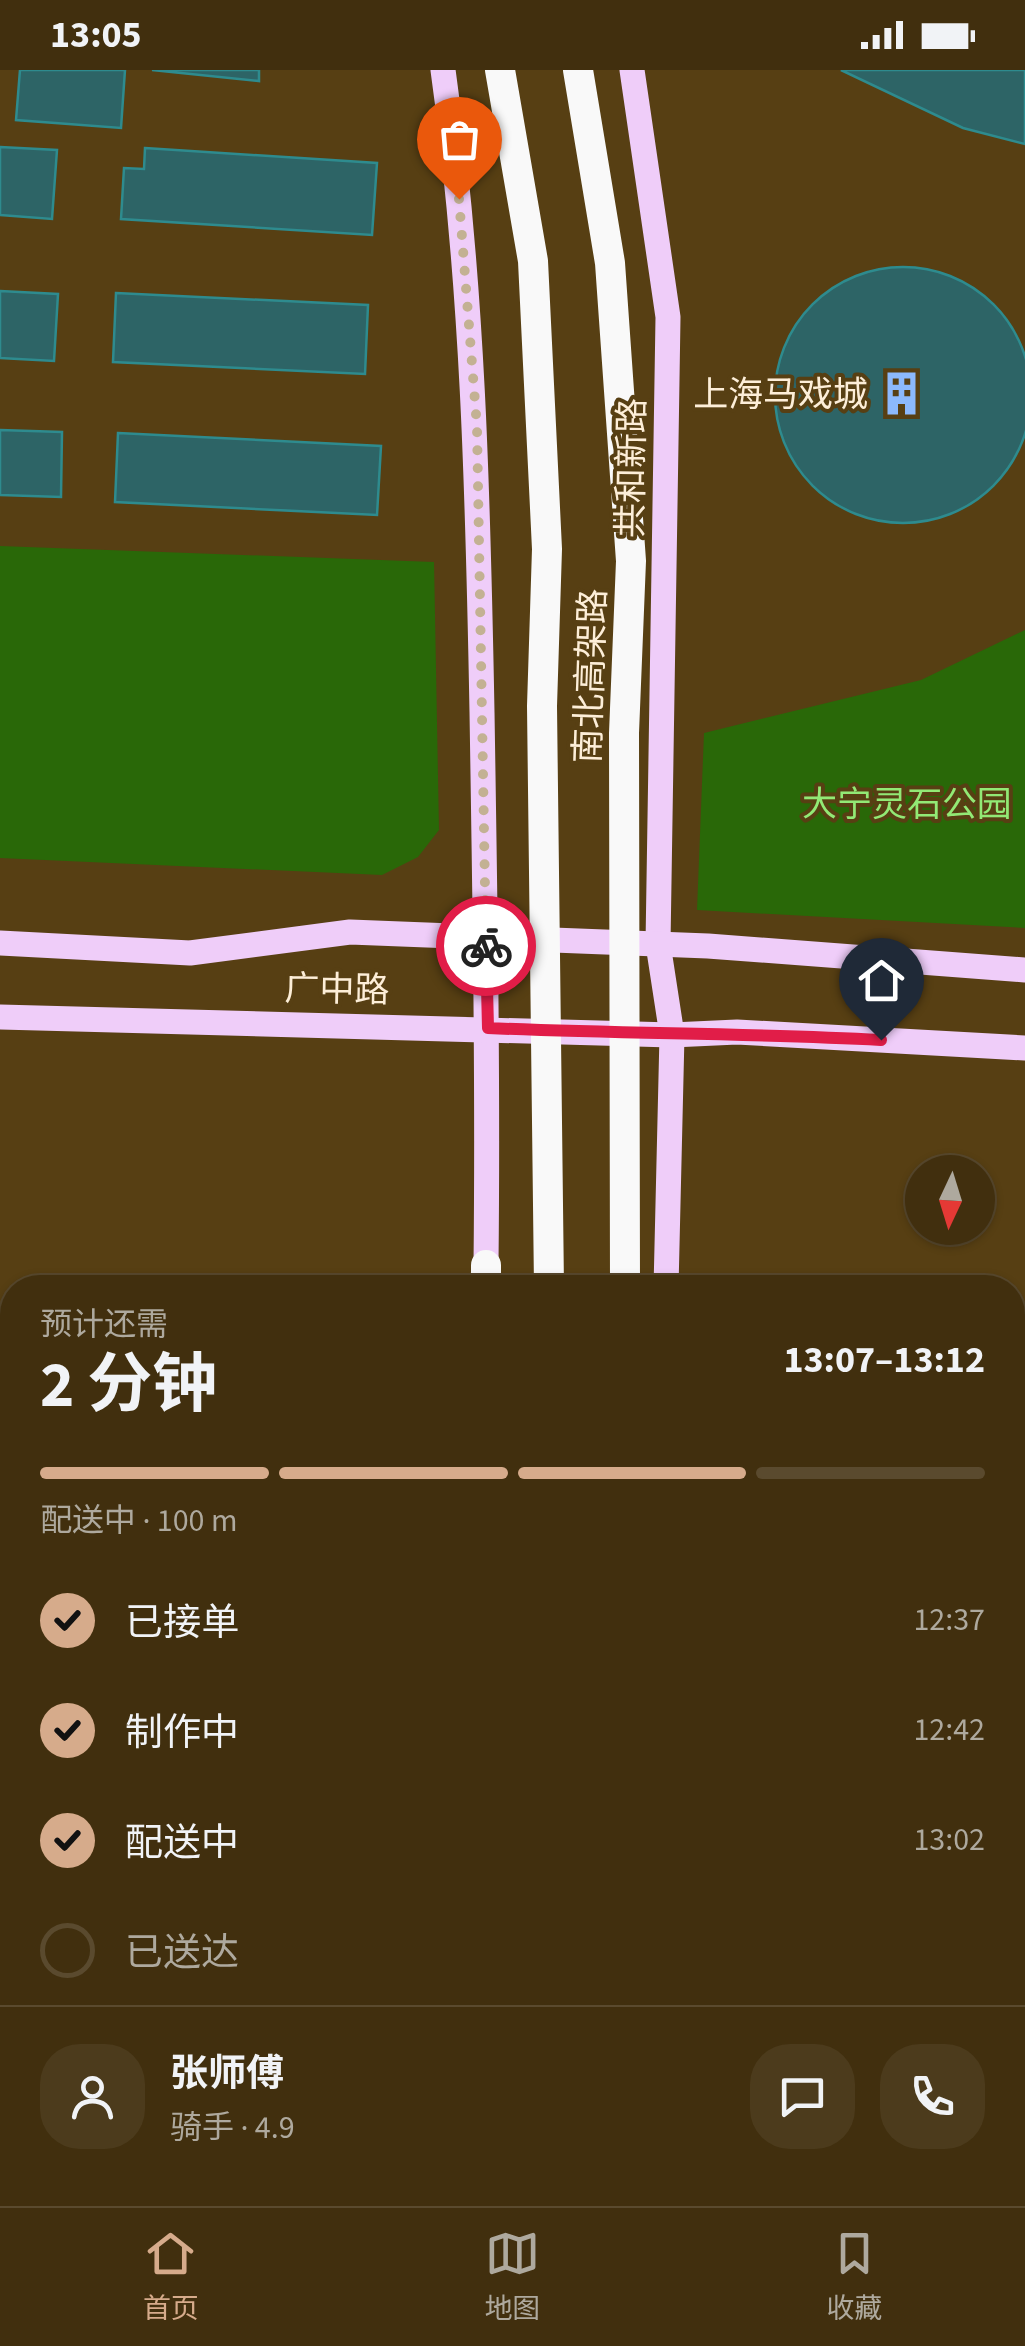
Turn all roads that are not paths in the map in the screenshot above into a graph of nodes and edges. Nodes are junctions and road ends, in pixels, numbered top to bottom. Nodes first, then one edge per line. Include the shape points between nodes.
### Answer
1 (444, 70) edge
2 (500, 70) edge
3 (578, 70) edge
4 (632, 70) edge
5 (486, 939) junction
6 (0, 944) edge
7 (658, 944) junction
8 (1025, 970) edge
9 (0, 1017) edge
10 (488, 1028) junction
11 (672, 1035) junction
12 (1025, 1048) edge
13 (486, 1275) edge
14 (548, 1275) edge
15 (625, 1275) edge
16 (666, 1275) edge

1 - 5 main road via 477,427
2 - 14 highway, 南北高架路, bridge via 533,261 546,530
3 - 15 highway, 南北高架路, bridge via 610,263 631,561 624,733
4 - 7 main road, 共和新路 via 668,317
5 - 6 main road, 广中路 via 350,932 190,953
5 - 7 main road, 广中路
5 - 10 main road
7 - 8 main road, 广中路
7 - 11 main road, 共和新路
9 - 10 main road, 广中路
10 - 11 main road, 广中路
10 - 13 main road
11 - 12 main road, 广中路 via 737,1032
11 - 16 main road, 共和新路

